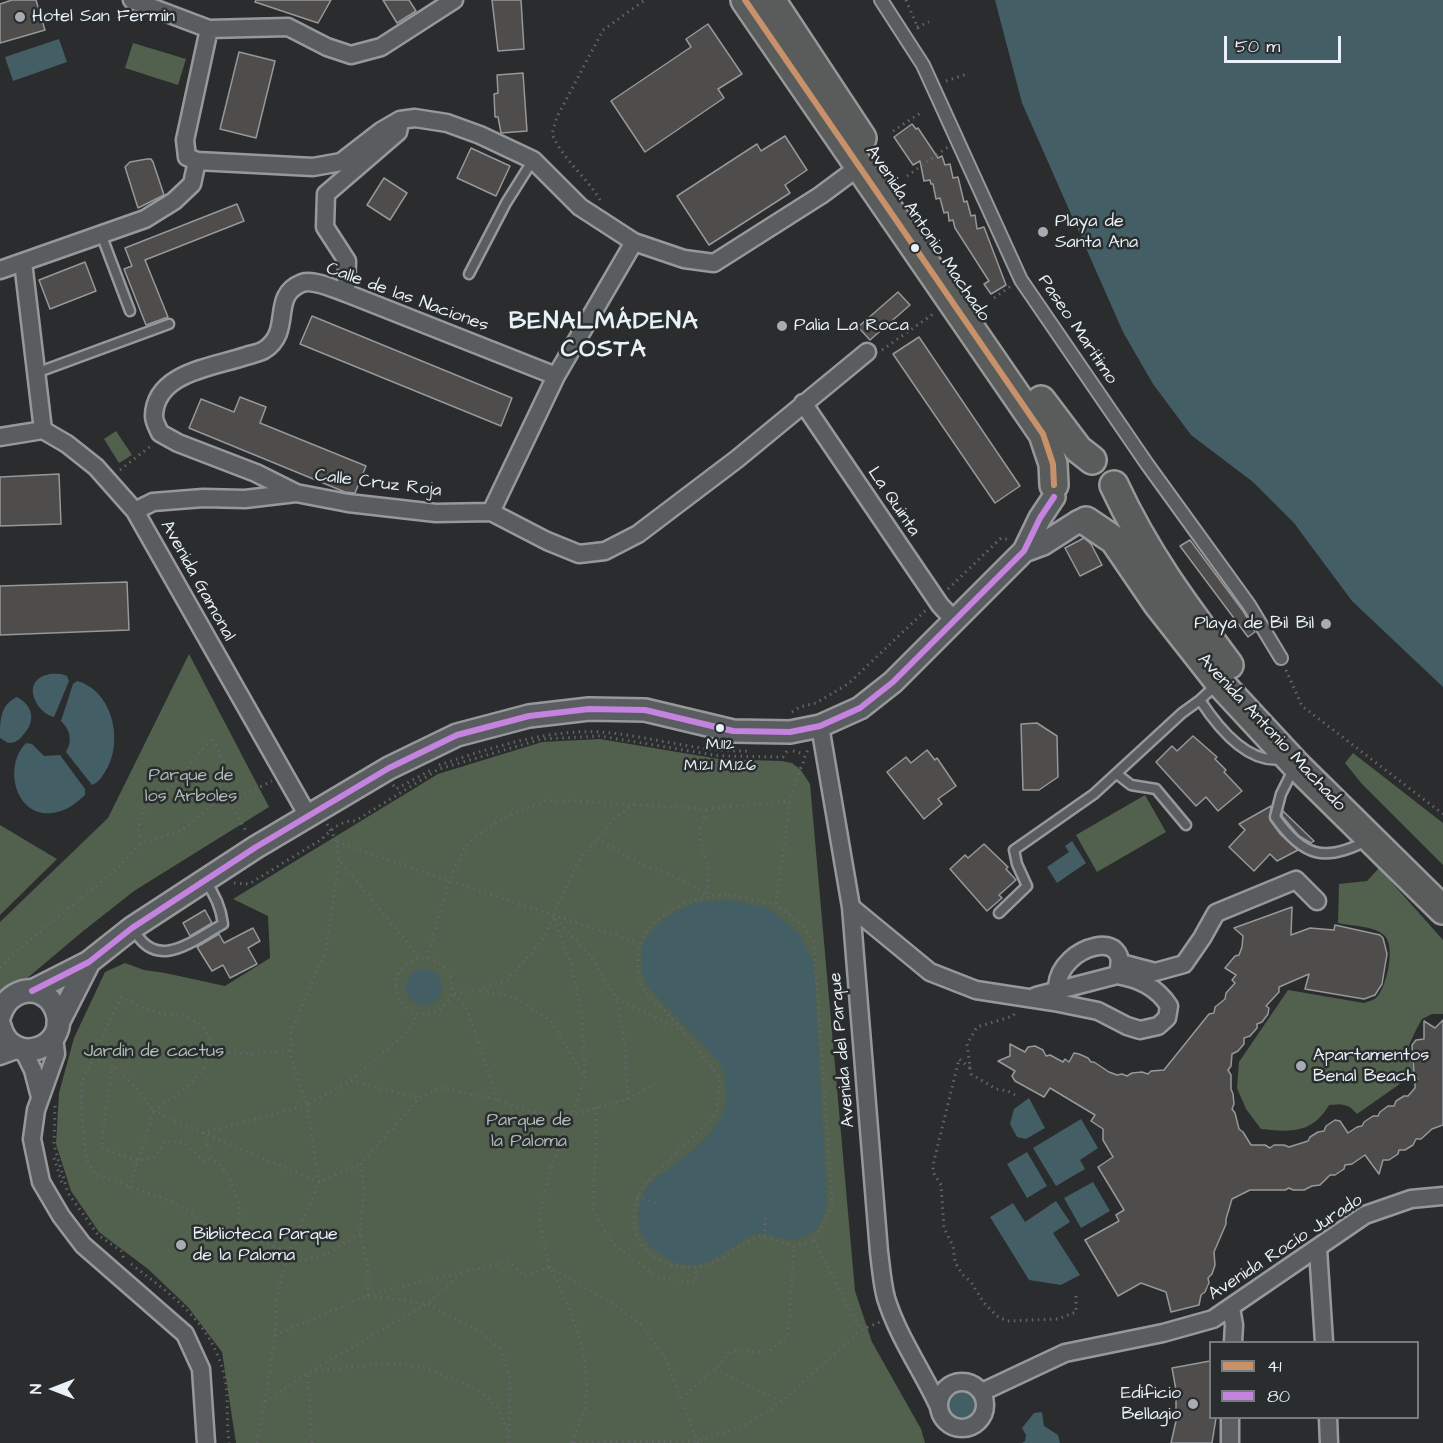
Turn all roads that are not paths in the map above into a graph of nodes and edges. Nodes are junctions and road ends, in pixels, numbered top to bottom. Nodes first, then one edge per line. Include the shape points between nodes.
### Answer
1 (132, 0) edge
2 (454, 0) edge
3 (745, 0) edge
4 (771, 0) edge
5 (881, 0) edge
6 (209, 29) junction
7 (400, 120) junction
8 (533, 160) junction
9 (196, 161) junction
10 (860, 166) junction
11 (101, 234) junction
12 (634, 242) junction
13 (22, 262) junction
14 (0, 270) edge
15 (469, 274) dead end
16 (346, 293) junction
17 (130, 311) dead end
18 (169, 324) dead end
19 (874, 351) road end
20 (36, 373) junction
21 (556, 376) junction
22 (803, 403) junction
23 (43, 430) junction
24 (0, 437) edge
25 (1092, 460) junction
26 (1114, 485) junction
27 (296, 494) junction
28 (1051, 497) junction
29 (135, 511) junction
30 (491, 512) junction
31 (1083, 521) junction
32 (1024, 551) junction
33 (954, 621) junction
34 (1281, 658) road end
35 (1210, 691) junction
36 (822, 736) junction
37 (1292, 760) junction
38 (1117, 774) junction
39 (308, 816) junction
40 (1186, 825) dead end
41 (1371, 839) junction
42 (204, 881) junction
43 (1443, 885) edge
44 (1317, 901) dead end
45 (851, 907) junction
46 (1443, 910) edge
47 (999, 913) dead end
48 (132, 928) junction
49 (88, 962) junction
50 (1119, 969) junction
51 (1064, 989) junction
52 (32, 991) junction
53 (1023, 999) junction
54 (0, 1015) edge
55 (0, 1026) edge
56 (56, 1030) junction
57 (14, 1052) edge
58 (44, 1103) junction
59 (1443, 1196) edge
60 (1318, 1249) junction
61 (1231, 1308) junction
62 (1233, 1341) edge
63 (1324, 1341) edge
64 (917, 1365) junction
65 (946, 1388) junction
66 (982, 1392) junction
67 (939, 1407) junction
68 (983, 1415) junction
69 (1230, 1419) edge
70 (1328, 1419) edge
71 (950, 1425) junction
72 (206, 1443) edge
73 (959, 1443) edge
74 (969, 1443) edge
75 (1230, 1443) edge
76 (1329, 1443) edge

1 - 6 street
2 - 6 street via 381,47 351,55 288,27
3 - 10 main road, Avenida Antonio Machado
4 - 25 main road, Avenida Antonio Machado via 1053,418
5 - 34 street, Paseo Marítimo via 923,65 1021,280 1249,605
6 - 9 street via 185,140 187,157
7 - 8 street via 447,123
7 - 9 street via 341,162 313,168
7 - 16 street via 398,132 326,194 325,227 347,261
8 - 12 street via 580,207
8 - 15 lane
9 - 11 street via 192,184 174,201 145,219
10 - 12 street via 714,263 684,259
10 - 28 main road, Avenida Antonio Machado via 1043,434 1053,464
11 - 13 street
11 - 17 lane
12 - 21 street
13 - 14 street
13 - 20 street
16 - 21 street, Calle de las Naciones
16 - 27 street, Calle de las Naciones via 305,282 285,297 282,325 263,351 181,378 163,388 158,398 154,418 160,433
18 - 20 lane
19 - 22 street, Calle Cruz Roja
20 - 23 street
21 - 30 street
22 - 30 street, Calle Cruz Roja via 638,534 605,551 579,554
22 - 33 street, La Quinta
23 - 24 street
23 - 29 street, Avenida Gamonal via 96,467
25 - 26 main road via 1109,472
25 - 28 main road via 1083,459 1064,467 1057,475
26 - 31 main road via 1111,505 1105,513
26 - 43 main road, Avenida Antonio Machado via 1140,539 1173,591 1233,670
27 - 29 street, Calle Cruz Roja via 153,502
27 - 30 street, Calle Cruz Roja via 436,513
28 - 31 main road via 1063,513
28 - 32 street
29 - 39 street, Avenida Gamonal
31 - 32 street
31 - 35 main road, Avenida Antonio Machado via 1114,540
32 - 33 street
33 - 36 street via 885,689
35 - 37 main road, Avenida Antonio Machado
35 - 38 lane
36 - 39 street via 783,744 645,710 588,709 529,716 457,735 389,768
36 - 45 street, Avenida del Parque
37 - 41 main road, Avenida Antonio Machado
37 - 41 lane via 1275,816 1284,829 1309,851 1320,854 1340,853
38 - 40 lane via 1131,785 1156,789
38 - 47 lane via 1014,850 1027,886
39 - 42 street
41 - 46 main road, Avenida Antonio Machado
42 - 48 street
42 - 48 lane via 212,890 223,924 174,952 153,950
44 - 50 street via 1296,880 1216,913 1185,964 1155,972
45 - 53 street via 930,972 976,990
45 - 64 street, Avenida del Parque via 879,1252 886,1297
48 - 49 street
49 - 52 street
49 - 56 street
50 - 51 street
50 - 51 street via 1120,956 1114,950 1101,946 1086,948 1065,967 1057,982
50 - 53 street via 1162,995 1169,1006 1167,1018 1158,1026 1140,1030 1098,1011
51 - 53 street
52 - 54 street via 14,995
52 - 56 street via 54,1005
55 - 57 street
56 - 57 street via 42,1047
56 - 58 street via 56,1054
57 - 58 street via 33,1070
58 - 72 street via 32,1139 40,1182 83,1245 185,1334 201,1370
59 - 60 street, Avenida Rocío Jurado via 1411,1199 1365,1215
60 - 61 street, Avenida Rocío Jurado
60 - 63 street
61 - 62 street
61 - 66 street, Avenida Rocío Jurado via 1213,1319 1163,1333 1065,1353
64 - 65 street, Avenida del Parque
64 - 67 street, Avenida del Parque
65 - 66 street via 961,1381
65 - 67 street
66 - 68 street via 986,1407
67 - 71 street
68 - 71 street via 973,1426
68 - 74 street
69 - 75 street
70 - 76 street
71 - 73 street

